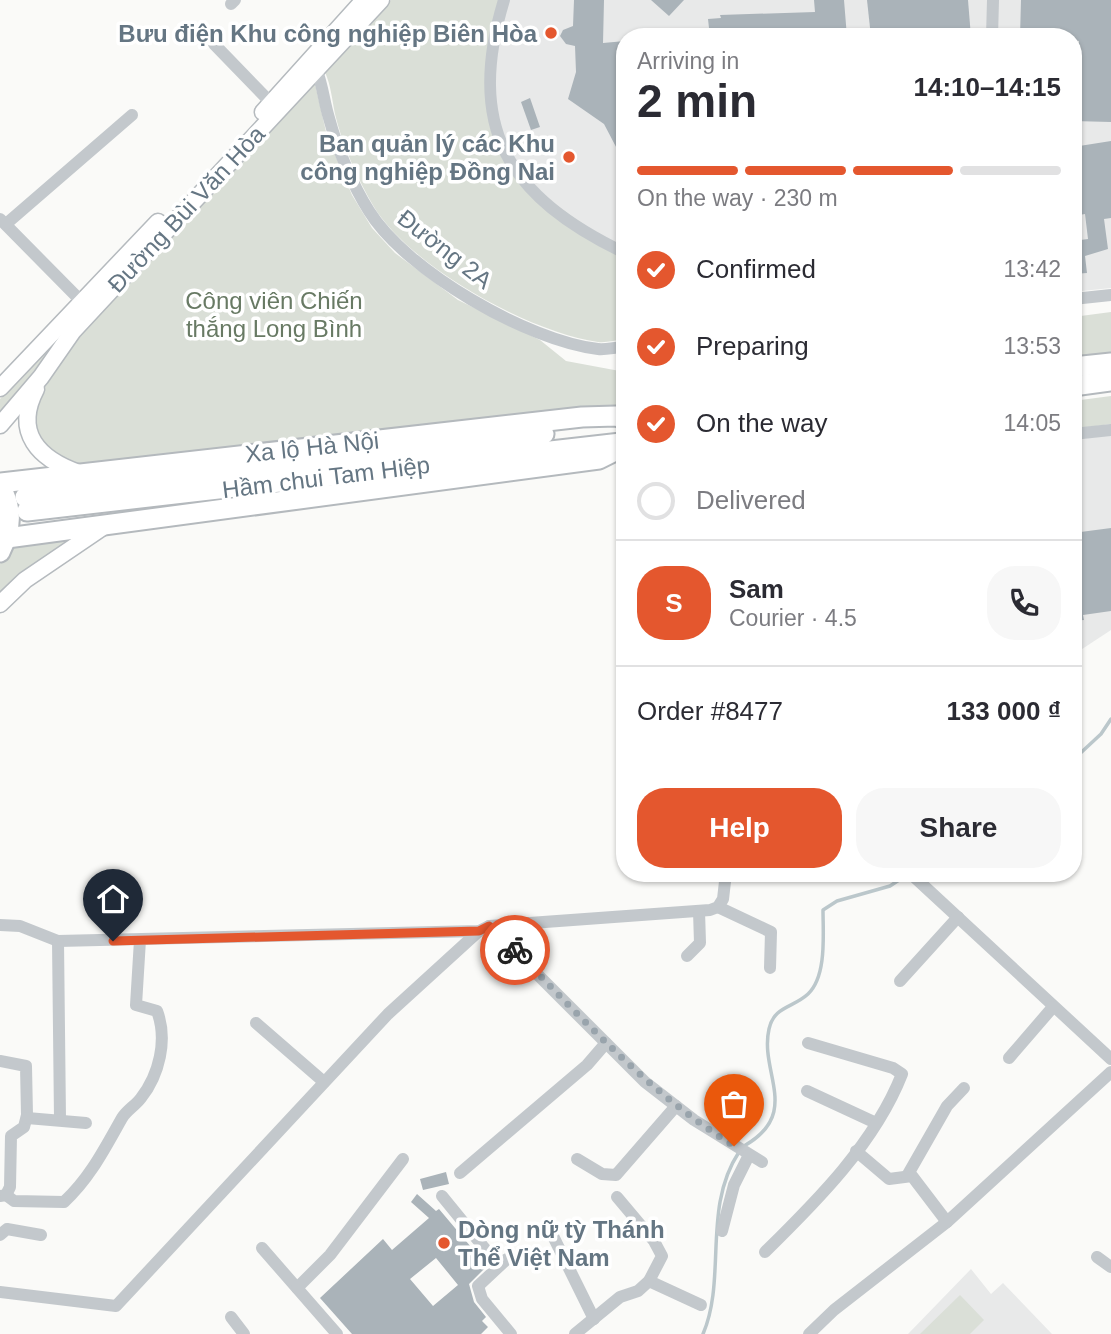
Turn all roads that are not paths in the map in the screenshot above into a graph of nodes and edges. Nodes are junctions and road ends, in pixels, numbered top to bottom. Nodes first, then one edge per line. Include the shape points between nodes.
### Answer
1 (364, 0) edge
2 (381, 0) edge
3 (504, 0) edge
4 (993, 0) edge
5 (992, 28) edge
6 (214, 44) dead end
7 (314, 65) junction
8 (275, 107) junction
9 (132, 115) dead end
10 (3, 221) edge
11 (616, 249) edge
12 (1111, 295) edge
13 (1082, 298) edge
14 (87, 306) junction
15 (616, 348) edge
16 (599, 349) junction
17 (616, 354) edge
18 (1111, 363) edge
19 (1082, 366) edge
20 (41, 377) junction
21 (1111, 381) edge
22 (1082, 385) edge
23 (0, 387) edge
24 (616, 416) edge
25 (0, 425) edge
26 (616, 426) edge
27 (1111, 430) edge
28 (1082, 434) edge
29 (616, 445) edge
30 (616, 449) edge
31 (79, 473) junction
32 (0, 484) edge
33 (106, 525) junction
34 (3, 545) edge
35 (0, 604) edge
36 (725, 882) edge
37 (920, 882) edge
38 (718, 907) junction
39 (699, 911) junction
40 (958, 917) junction
41 (0, 925) edge
42 (484, 929) junction
43 (140, 940) junction
44 (58, 941) junction
45 (687, 956) dead end
46 (770, 968) dead end
47 (900, 981) dead end
48 (1053, 1007) junction
49 (256, 1023) dead end
50 (606, 1043) junction
51 (808, 1043) dead end
52 (1009, 1058) dead end
53 (1111, 1059) edge
54 (0, 1062) edge
55 (1111, 1072) edge
56 (324, 1082) junction
57 (964, 1088) dead end
58 (807, 1091) dead end
59 (676, 1106) junction
60 (27, 1118) junction
61 (60, 1119) junction
62 (86, 1123) dead end
63 (876, 1123) junction
64 (856, 1151) junction
65 (749, 1155) junction
66 (577, 1158) dead end
67 (403, 1159) dead end
68 (762, 1162) dead end
69 (460, 1173) dead end
70 (907, 1176) junction
71 (3, 1196) edge
72 (442, 1196) dead end
73 (617, 1197) dead end
74 (947, 1222) junction
75 (722, 1231) dead end
76 (552, 1234) dead end
77 (0, 1235) edge
78 (41, 1235) dead end
79 (262, 1248) dead end
80 (765, 1252) dead end
81 (1097, 1256) dead end
82 (1111, 1267) edge
83 (649, 1281) junction
84 (297, 1288) junction
85 (0, 1292) edge
86 (701, 1305) dead end
87 (231, 1317) dead end
88 (594, 1319) junction
89 (244, 1334) edge
90 (337, 1334) edge
91 (511, 1334) edge
92 (575, 1334) edge
93 (809, 1334) edge

1 - 7 main road, Đường Bùi Văn Hòa
2 - 7 main road, Đường Bùi Văn Hòa
3 - 11 street via 489,74 491,116 501,148 546,204
4 - 5 street
6 - 8 street
7 - 8 main road, Đường Bùi Văn Hòa
7 - 16 street, Đường 2A via 333,132 359,192 377,224 400,247 462,295 530,329
8 - 14 main road, Đường Bùi Văn Hòa
9 - 10 street
10 - 14 street
12 - 13 street
14 - 20 main road, Đường Bùi Văn Hòa
14 - 23 main road, Đường Bùi Văn Hòa
15 - 16 street, Đường 2A
16 - 17 street
18 - 19 highway
20 - 25 main road, Đường Bùi Văn Hòa
20 - 31 main road via 29,406 30,434 49,461
21 - 22 highway
24 - 31 highway, Xa lộ Hà Nội
26 - 29 highway, Hầm chui Tam Hiệp via 26,504
27 - 28 street
30 - 33 highway, Xa lộ Hà Nội via 599,459
31 - 32 highway, Xa lộ Hà Nội
32 - 34 highway via 10,511
33 - 34 highway, Xa lộ Hà Nội
33 - 35 main road via 34,574
36 - 38 street
37 - 40 street
38 - 39 street
38 - 46 street via 771,932
39 - 42 street
39 - 45 street via 700,943
40 - 47 street
40 - 48 street
41 - 44 street via 20,926
42 - 43 street
42 - 50 street
42 - 56 street via 388,1014
43 - 44 street
43 - 71 street via 136,1005 157,1011 159,1020 161,1051 152,1082 64,1202
44 - 61 street
48 - 52 street
48 - 53 street
49 - 56 street
50 - 59 street
50 - 69 street via 587,1065
51 - 63 street via 901,1072 894,1095
54 - 60 street via 26,1066
55 - 74 street
56 - 85 street via 116,1307
57 - 70 street via 947,1106
58 - 63 street
59 - 65 street
59 - 66 street via 616,1175 602,1174
60 - 61 street
60 - 71 street via 24,1127 11,1136 12,1162
61 - 62 street
63 - 64 street
64 - 70 street via 889,1179
64 - 80 street via 805,1213
65 - 68 street
65 - 75 street via 734,1185
67 - 84 street via 330,1255
70 - 74 street via 915,1179
72 - 91 street via 503,1262 478,1286
73 - 83 street via 662,1256
74 - 93 street
76 - 88 street
77 - 78 street via 7,1229
79 - 84 street
81 - 82 street
83 - 86 street
83 - 88 street
84 - 90 street
87 - 89 street
88 - 92 street

